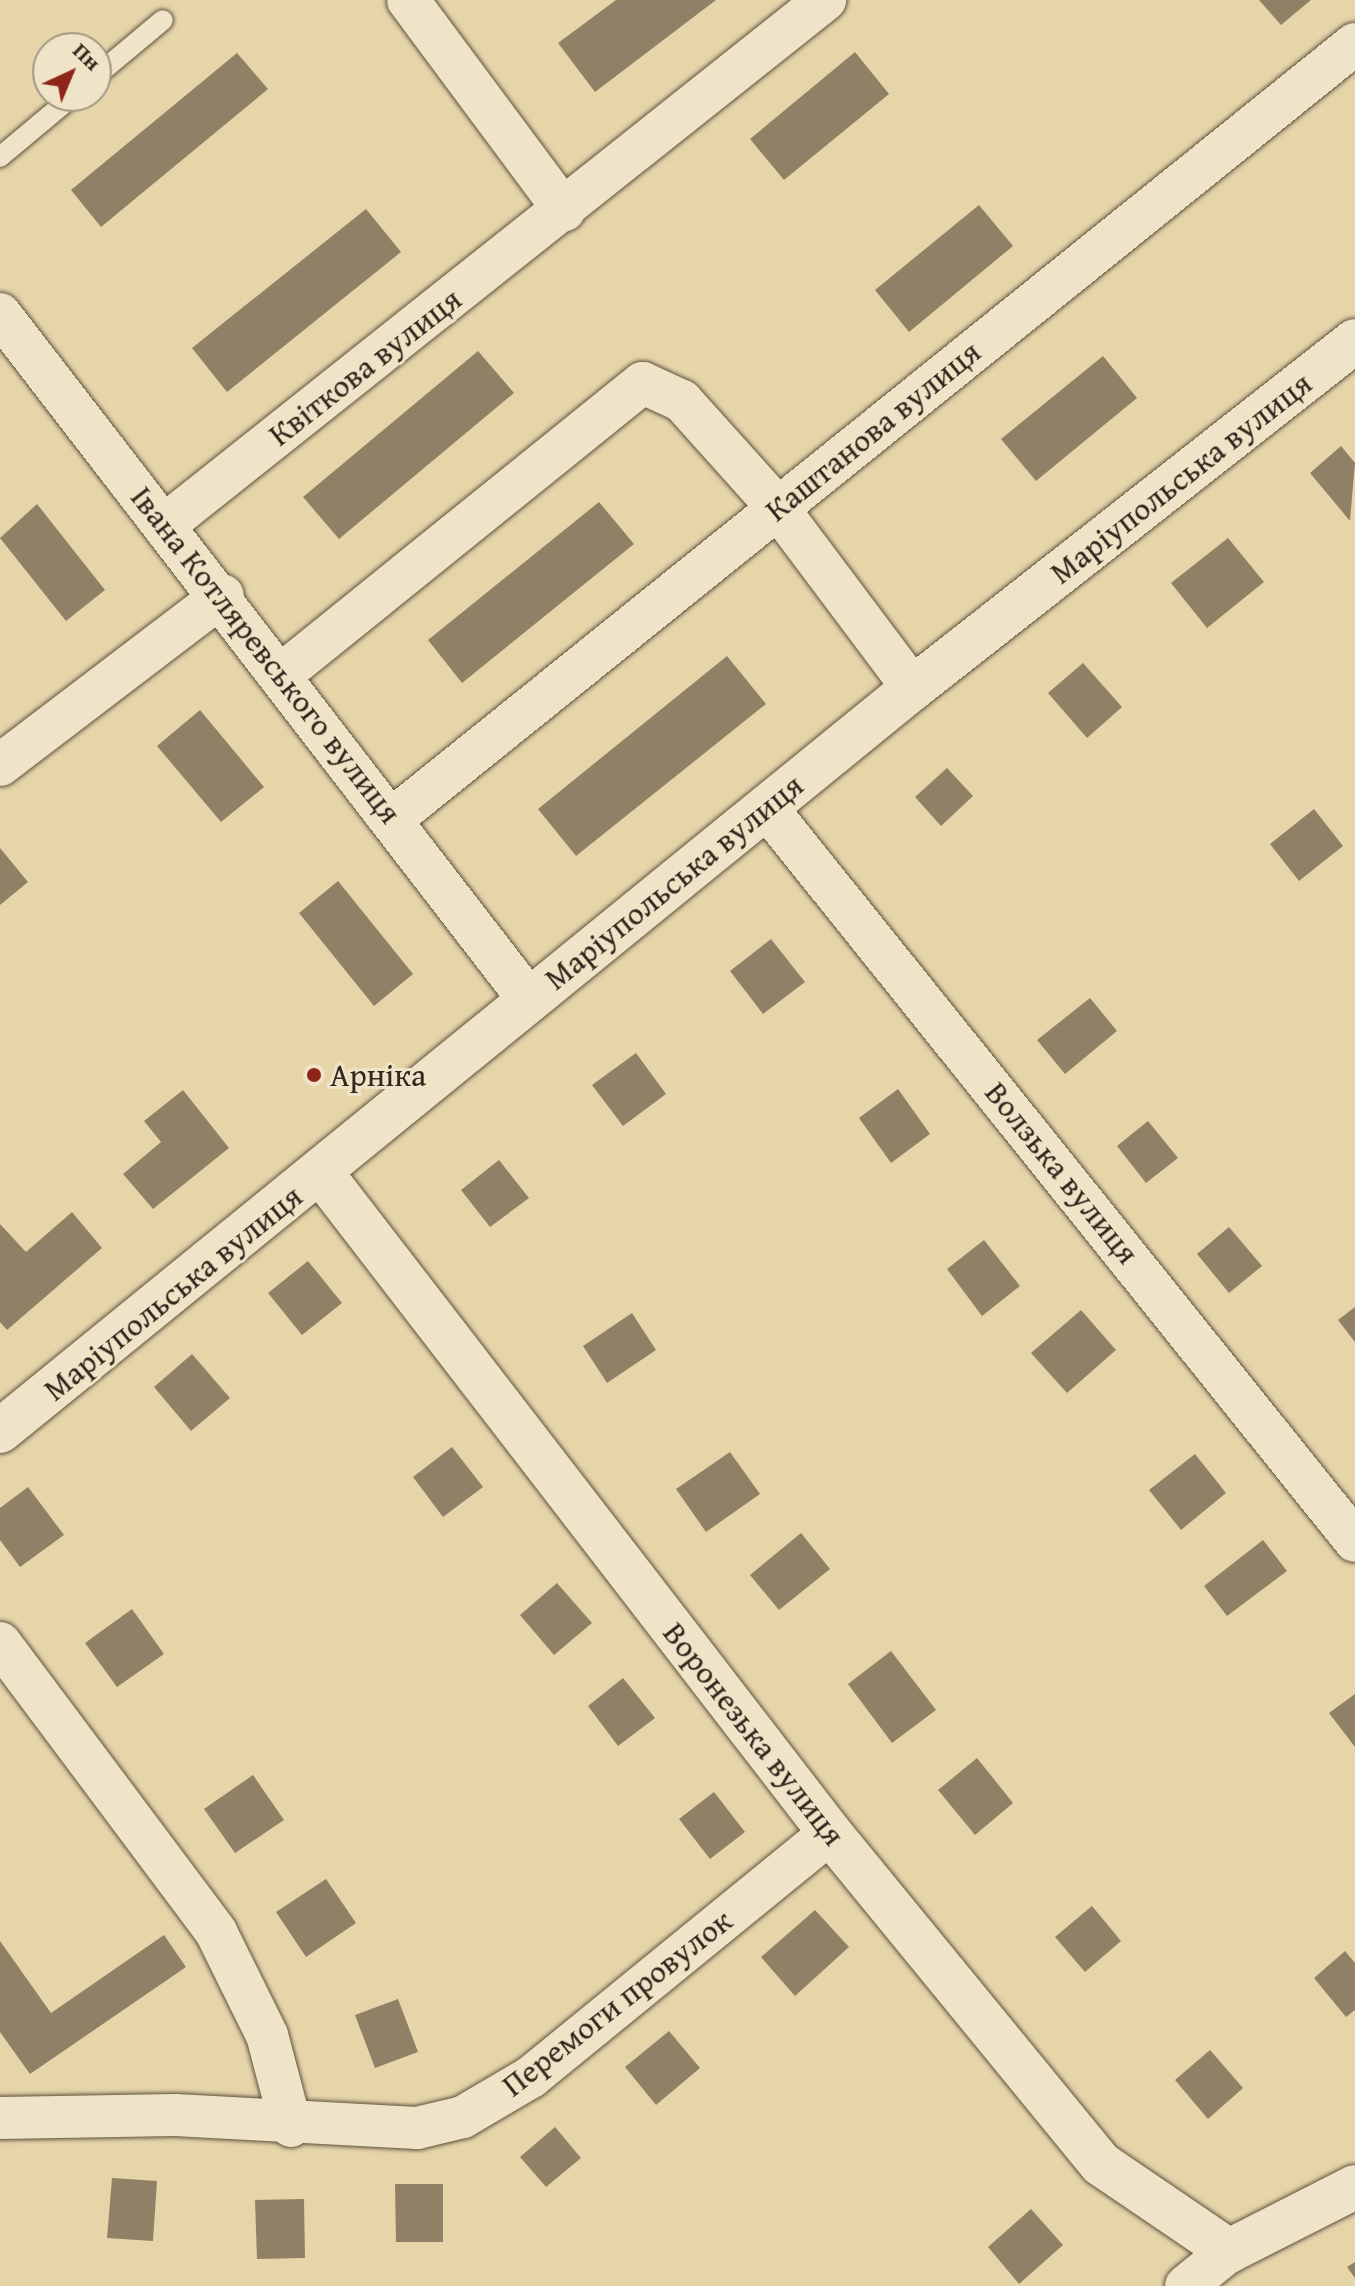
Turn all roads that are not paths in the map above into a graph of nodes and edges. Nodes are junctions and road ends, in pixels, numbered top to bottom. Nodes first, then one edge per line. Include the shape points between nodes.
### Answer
1 (408, 0) edge
2 (825, 0) edge
3 (163, 20) dead end
4 (1355, 44) edge
5 (112, 63) edge
6 (54, 112) edge
7 (0, 157) edge
8 (564, 210) junction
9 (0, 314) edge
10 (1355, 341) edge
11 (777, 507) junction
12 (167, 523) junction
13 (223, 595) junction
14 (283, 673) junction
15 (913, 688) junction
16 (0, 765) edge
17 (766, 807) junction
18 (392, 819) junction
19 (529, 1000) junction
20 (322, 1174) junction
21 (0, 1431) edge
22 (1355, 1541) edge
23 (0, 1643) edge
24 (830, 1833) junction
25 (0, 2118) edge
26 (291, 2126) junction
27 (1355, 2187) edge
28 (1229, 2251) junction
29 (1186, 2286) edge

1 - 8 street
2 - 8 street, Квіткова вулиця
3 - 5 lane
4 - 11 street, Каштанова вулиця
6 - 7 lane
8 - 12 street, Квіткова вулиця
9 - 12 street, Івана Котляревського вулиця
10 - 15 street, Маріупольська вулиця
11 - 14 street via 682,401 643,383
11 - 15 street
11 - 18 street, Каштанова вулиця
12 - 13 street, Івана Котляревського вулиця
13 - 14 street, Івана Котляревського вулиця
13 - 16 street
14 - 18 street, Івана Котляревського вулиця
15 - 17 street, Маріупольська вулиця
17 - 19 street, Маріупольська вулиця
17 - 22 street, Волзька вулиця
18 - 19 street, Івана Котляревського вулиця
19 - 20 street, Маріупольська вулиця
20 - 21 street, Маріупольська вулиця
20 - 24 street, Воронезька вулиця
23 - 26 street via 216,1932 267,2035
24 - 26 street, Перемоги провулок via 531,2077 463,2117 417,2128
24 - 28 street, Воронезька вулиця via 1101,2164
25 - 26 street, Перемоги провулок via 175,2115
27 - 28 street
28 - 29 street

